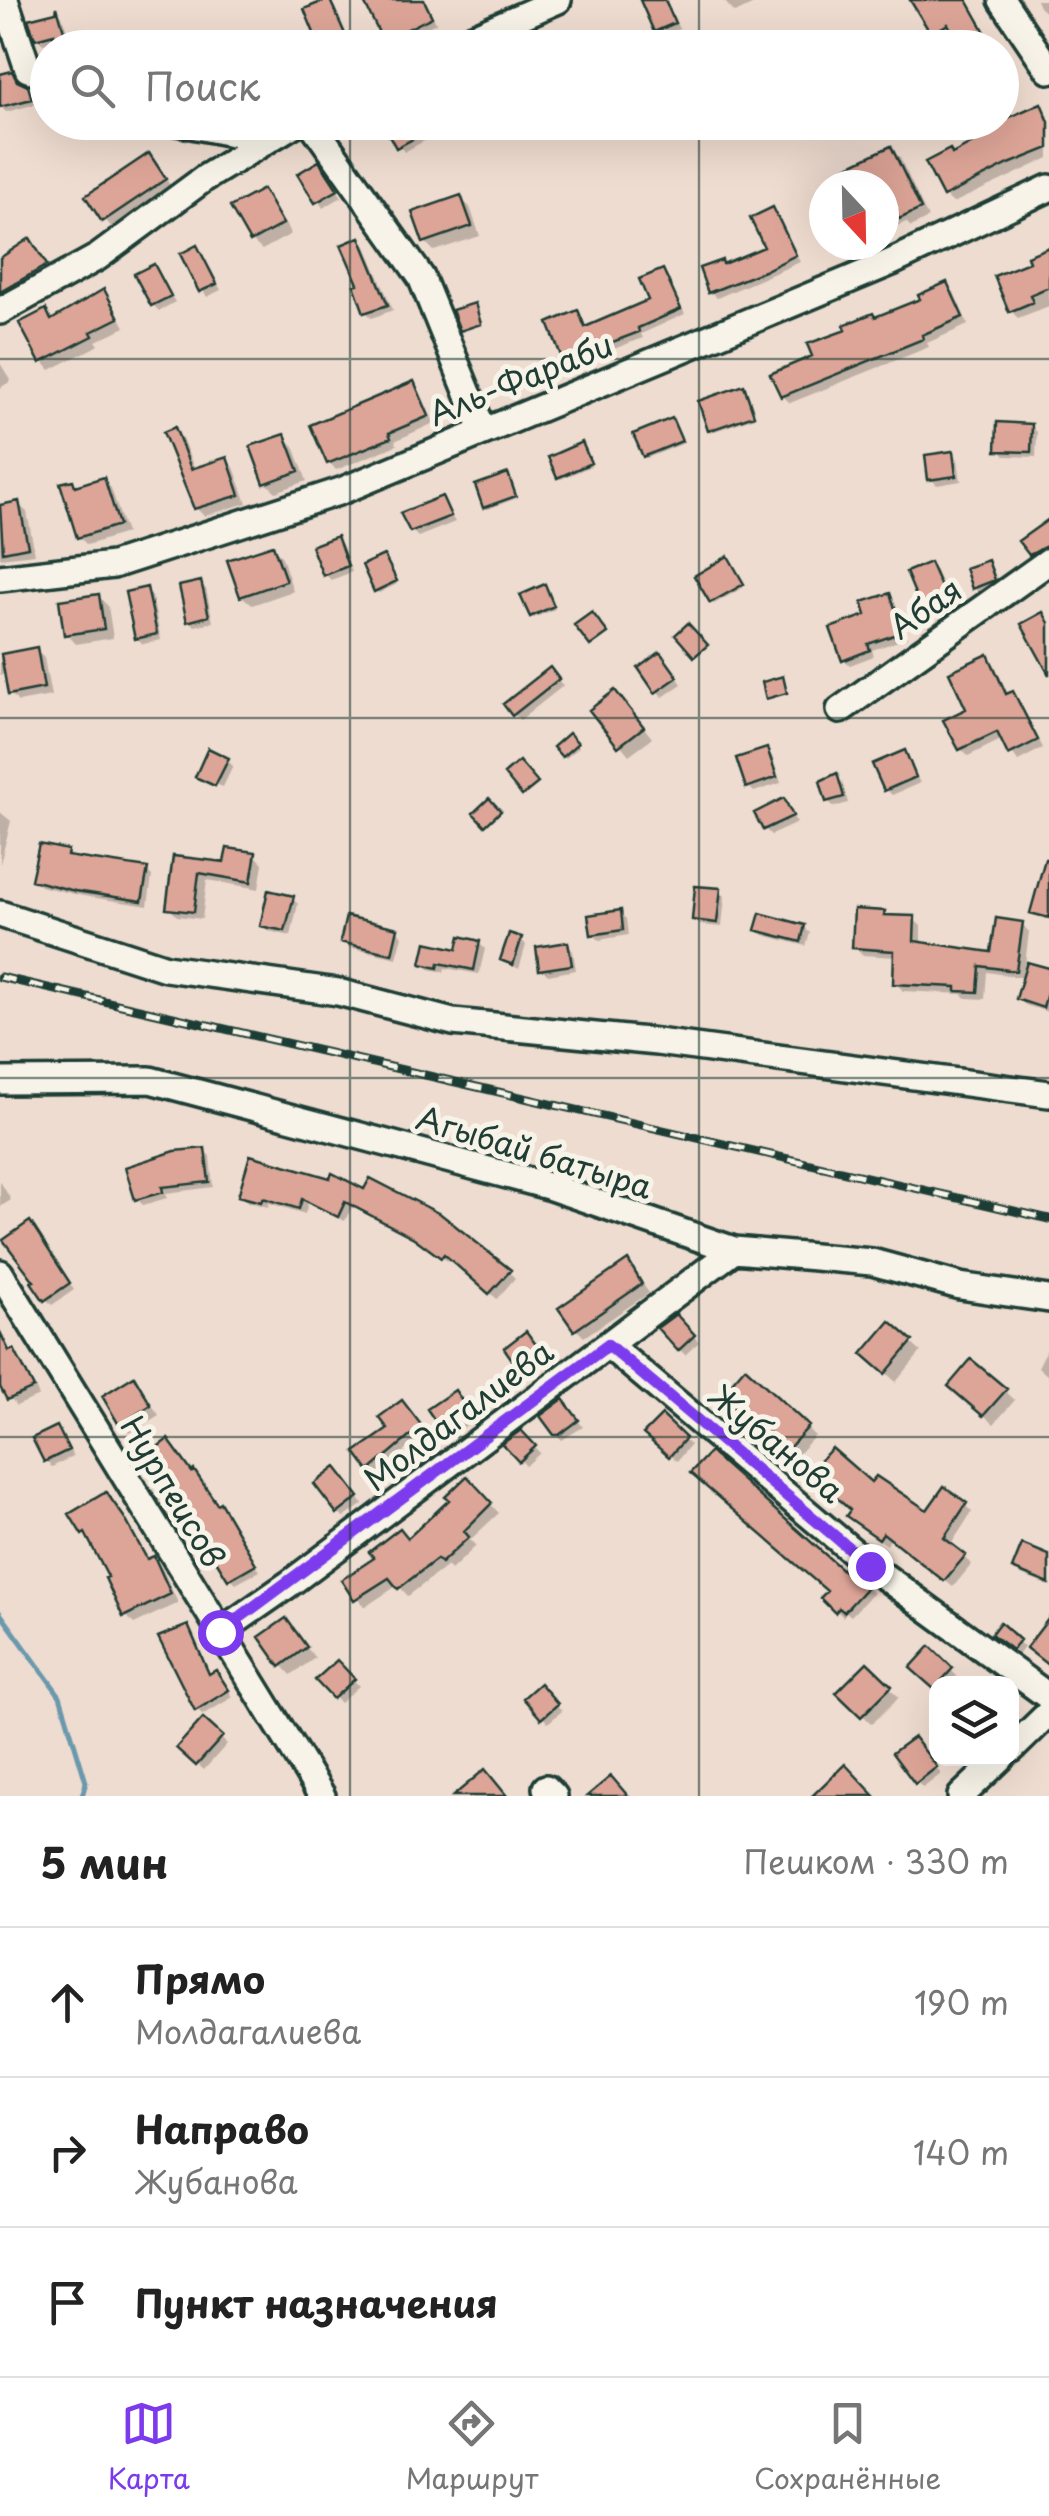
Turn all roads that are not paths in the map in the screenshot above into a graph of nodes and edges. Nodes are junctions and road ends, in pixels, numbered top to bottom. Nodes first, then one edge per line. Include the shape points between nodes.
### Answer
1 (5, 0) edge
2 (558, 0) edge
3 (1002, 0) edge
4 (489, 30) edge
5 (12, 56) edge
6 (1049, 70) edge
7 (267, 140) edge
8 (324, 140) edge
9 (1049, 188) edge
10 (0, 311) edge
11 (483, 430) junction
12 (1049, 561) edge
13 (0, 578) edge
14 (840, 710) dead end
15 (0, 914) edge
16 (0, 1081) edge
17 (1049, 1094) edge
18 (734, 1250) junction
19 (0, 1272) edge
20 (1049, 1300) edge
21 (608, 1345) junction
22 (220, 1632) junction
23 (1049, 1697) edge
24 (1049, 1714) edge
25 (1019, 1742) edge
26 (993, 1766) edge
27 (322, 1796) edge
28 (961, 1796) edge

1 - 5 street
2 - 4 street
3 - 6 street
7 - 10 street via 98,257
8 - 11 street via 421,277
9 - 11 street, Аль-Фараби via 892,262
11 - 13 street, Аль-Фараби via 341,491 113,565
12 - 14 street, Абая
15 - 17 street via 166,968 338,992 453,1022
16 - 18 street, Агыбай батыра via 150,1080 548,1186
18 - 20 street, Агыбай батыра via 872,1262
18 - 21 street, Молдагалиева
19 - 22 street, Нурпеисов
21 - 22 street, Молдагалиева
21 - 23 street, Жубанова via 870,1566
22 - 27 street, Нурпеисов
24 - 25 street
26 - 28 street

